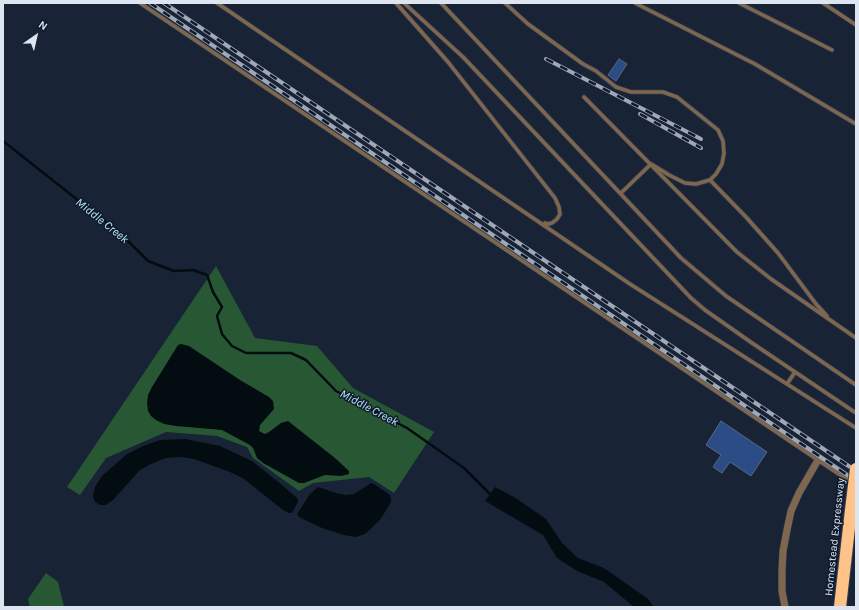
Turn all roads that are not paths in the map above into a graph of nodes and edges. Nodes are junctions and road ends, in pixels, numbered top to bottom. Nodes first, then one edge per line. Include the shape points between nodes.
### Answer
1 (140, 3) edge
2 (217, 3) edge
3 (396, 3) edge
4 (404, 3) edge
5 (441, 3) edge
6 (505, 3) edge
7 (636, 3) edge
8 (739, 3) edge
9 (823, 3) edge
10 (856, 25) edge
11 (832, 50) dead end
12 (584, 97) dead end
13 (856, 124) edge
14 (651, 164) junction
15 (710, 180) junction
16 (621, 193) junction
17 (540, 221) junction
18 (833, 322) junction
19 (856, 338) edge
20 (795, 372) junction
21 (787, 384) junction
22 (856, 385) edge
23 (856, 413) edge
24 (856, 428) edge
25 (818, 460) junction
26 (856, 469) edge
27 (856, 486) edge
28 (784, 607) edge
29 (840, 607) edge

1 - 25 lane
2 - 17 lane
3 - 17 lane via 457,73 556,198 560,207 557,219 548,224
4 - 20 lane via 463,57 691,298 724,324
5 - 16 lane
6 - 15 lane via 528,24 616,87 631,92 669,93 718,130 723,141 724,153 722,164
7 - 13 lane via 755,64
8 - 11 lane
9 - 10 lane
12 - 14 lane
14 - 15 lane via 685,183 696,184
14 - 16 lane
14 - 18 lane via 737,252
15 - 18 lane via 778,253 816,304
16 - 22 lane via 681,258 705,279
17 - 21 lane via 666,307
18 - 19 lane
20 - 21 lane
20 - 23 lane
21 - 24 lane
25 - 27 lane
25 - 28 street via 791,511 783,551
26 - 29 highway, Homestead Expressway, bridge

